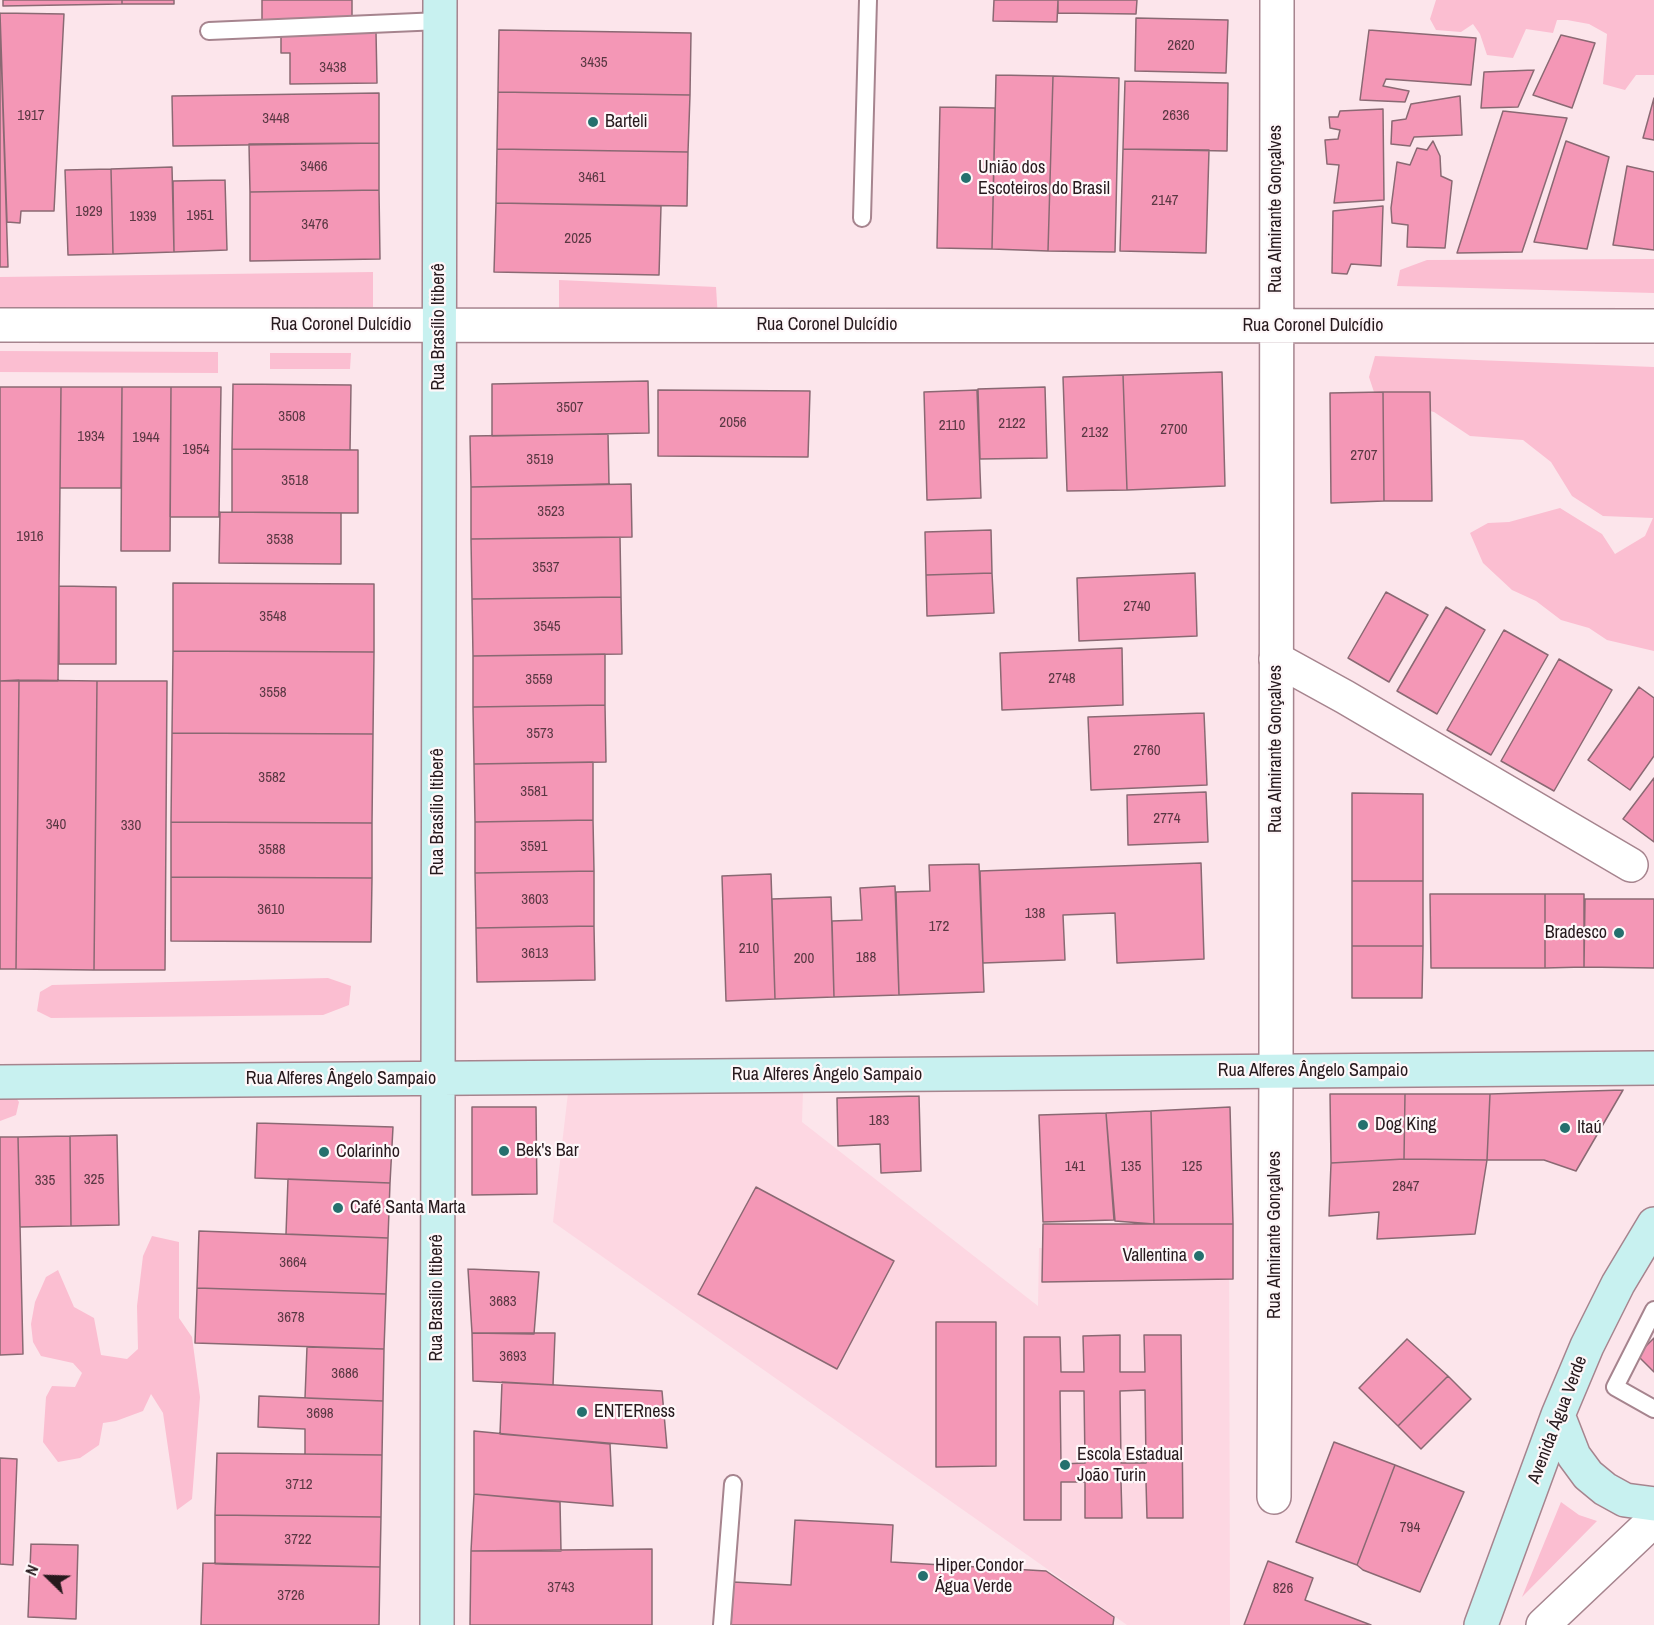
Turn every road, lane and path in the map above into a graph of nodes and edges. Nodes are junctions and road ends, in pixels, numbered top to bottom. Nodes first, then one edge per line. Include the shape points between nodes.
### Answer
1 (868, 0) edge
2 (1276, 0) edge
3 (440, 11) edge
4 (209, 31) dead end
5 (862, 218) dead end
6 (0, 325) edge
7 (439, 325) junction
8 (1276, 326) junction
9 (1654, 326) edge
10 (1276, 659) junction
11 (1631, 865) dead end
12 (1654, 1068) edge
13 (1275, 1071) junction
14 (438, 1078) junction
15 (0, 1082) edge
16 (1654, 1224) edge
17 (1654, 1310) edge
18 (1654, 1409) edge
19 (1558, 1415) junction
20 (733, 1484) dead end
21 (1274, 1497) dead end
22 (1654, 1504) edge
23 (1654, 1520) edge
24 (437, 1625) edge
25 (722, 1625) edge
26 (1481, 1625) edge
27 (1543, 1625) edge

1 - 5 lane
2 - 8 street, Rua Almirante Gonçalves
3 - 4 lane
3 - 7 main road, Rua Brasílio Itiberê
6 - 7 street, Rua Coronel Dulcídio
7 - 8 street, Rua Coronel Dulcídio
7 - 14 main road, Rua Brasílio Itiberê
8 - 9 street, Rua Coronel Dulcídio
8 - 10 street, Rua Almirante Gonçalves
10 - 11 street
10 - 13 street, Rua Almirante Gonçalves
12 - 13 main road, Rua Alferes Ângelo Sampaio
13 - 14 main road, Rua Alferes Ângelo Sampaio
13 - 21 street, Rua Almirante Gonçalves
14 - 15 main road, Rua Alferes Ângelo Sampaio
14 - 24 main road, Rua Brasílio Itiberê
16 - 19 main road, Avenida Água Verde via 1587,1346
17 - 18 lane via 1614,1387
19 - 22 main road via 1574,1456 1588,1475 1625,1500
19 - 26 main road, Avenida Água Verde
20 - 25 lane
23 - 27 street

